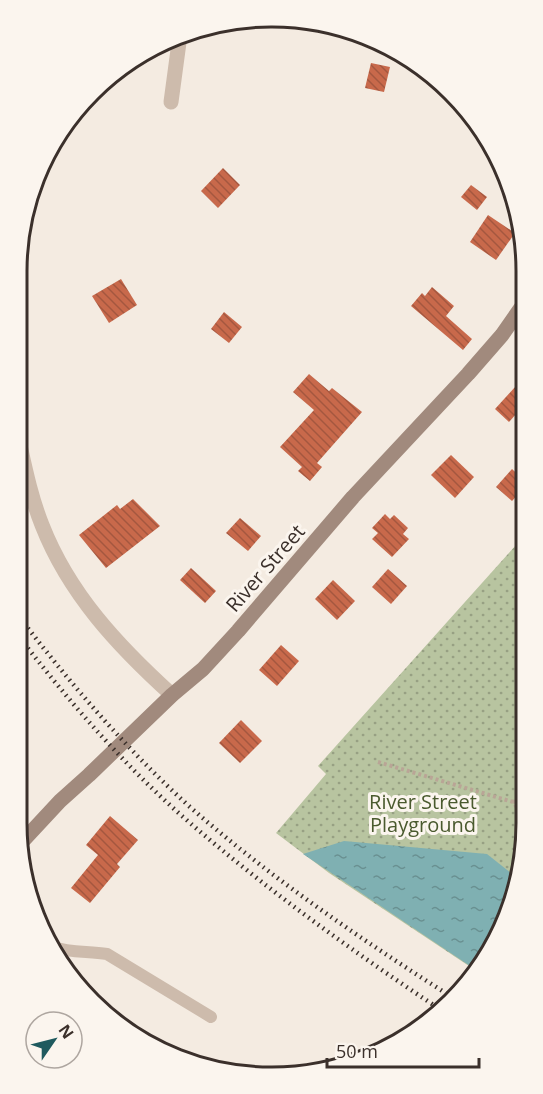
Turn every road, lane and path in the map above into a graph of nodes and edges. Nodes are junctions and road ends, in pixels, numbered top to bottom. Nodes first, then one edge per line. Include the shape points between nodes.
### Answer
1 (179, 46) edge
2 (171, 102) dead end
3 (516, 315) edge
4 (27, 476) edge
5 (172, 695) junction
6 (378, 762) dead end
7 (516, 801) edge
8 (513, 802) junction
9 (516, 806) edge
10 (28, 835) edge
11 (64, 951) edge
12 (211, 1017) dead end

1 - 2 street
3 - 5 main road, River Street via 238,631
4 - 5 street via 41,524 82,600 111,635
5 - 10 main road, River Street
6 - 8 path
7 - 8 path
8 - 9 path
11 - 12 lane via 107,954

